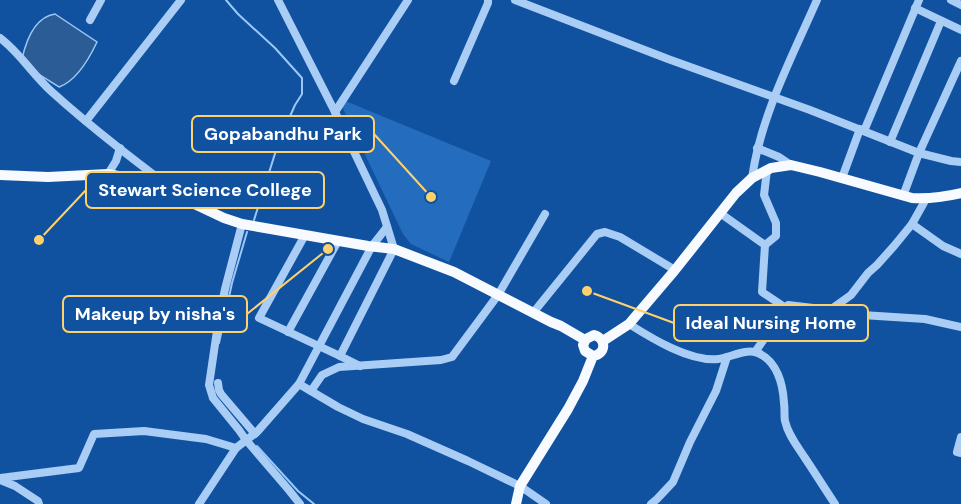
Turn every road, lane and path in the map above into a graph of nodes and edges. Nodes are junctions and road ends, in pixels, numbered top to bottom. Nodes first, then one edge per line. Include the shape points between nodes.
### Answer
1 (101, 0) edge
2 (181, 0) edge
3 (278, 0) edge
4 (408, 0) edge
5 (488, 0) edge
6 (515, 0) edge
7 (817, 0) edge
8 (951, 0) edge
9 (917, 4) edge
10 (961, 5) edge
11 (90, 20) dead end
12 (941, 21) junction
13 (961, 30) edge
14 (0, 38) edge
15 (961, 61) edge
16 (454, 81) dead end
17 (774, 97) junction
18 (335, 112) junction
19 (86, 121) junction
20 (862, 130) junction
21 (890, 142) junction
22 (120, 148) junction
23 (758, 148) junction
24 (919, 153) junction
25 (961, 162) edge
26 (791, 165) junction
27 (767, 170) junction
28 (108, 174) junction
29 (0, 175) edge
30 (752, 178) junction
31 (842, 178) junction
32 (961, 193) edge
33 (903, 196) junction
34 (926, 199) junction
35 (188, 201) junction
36 (720, 213) junction
37 (545, 214) dead end
38 (242, 224) junction
39 (912, 224) junction
40 (387, 227) junction
41 (305, 235) junction
42 (338, 241) junction
43 (765, 245) junction
44 (372, 246) junction
45 (394, 249) junction
46 (961, 254) edge
47 (675, 270) junction
48 (498, 295) junction
49 (786, 308) junction
50 (830, 310) junction
51 (533, 313) junction
52 (629, 324) junction
53 (961, 327) edge
54 (288, 332) junction
55 (585, 340) junction
56 (603, 341) junction
57 (319, 346) junction
58 (755, 352) junction
59 (340, 356) junction
60 (593, 356) junction
61 (727, 357) junction
62 (360, 366) junction
63 (218, 383) dead end
64 (299, 384) junction
65 (311, 391) junction
66 (255, 434) junction
67 (961, 437) edge
68 (246, 440) junction
69 (236, 448) junction
70 (961, 453) edge
71 (0, 479) edge
72 (520, 486) junction
73 (39, 504) edge
74 (200, 504) edge
75 (300, 504) edge
76 (516, 504) edge
77 (546, 504) edge
78 (651, 504) edge
79 (835, 504) edge

1 - 11 street
2 - 19 street
3 - 18 street
4 - 18 street
5 - 16 street
6 - 17 street
7 - 17 street
8 - 10 street
9 - 12 street
9 - 20 street
12 - 13 street
12 - 21 street
14 - 19 street via 49,90
15 - 24 street
17 - 20 street
17 - 23 street
18 - 40 street
19 - 22 street
20 - 21 street
20 - 31 street
21 - 24 street
22 - 28 street
22 - 35 street
23 - 26 street
23 - 30 street
24 - 25 street
24 - 33 street
26 - 27 main road
26 - 31 main road
27 - 30 main road
27 - 43 street via 764,195 776,223 776,236
28 - 29 main road
28 - 35 main road
30 - 36 main road
31 - 33 main road
32 - 34 main road
33 - 34 main road
34 - 39 street
35 - 38 main road
36 - 43 street
36 - 47 main road
37 - 48 street
38 - 41 main road
38 - 68 street via 220,313 209,385 213,398
39 - 46 street
39 - 50 street via 851,295
40 - 44 street
40 - 45 street
41 - 42 main road
41 - 54 street via 259,318
42 - 44 main road
42 - 54 street
43 - 49 street via 762,292
44 - 45 main road
44 - 57 street
45 - 48 main road via 454,272
45 - 59 street
47 - 51 street via 620,237 605,232 597,234
47 - 52 main road
48 - 51 main road
48 - 62 street via 452,357
49 - 50 street via 788,305
49 - 58 street
50 - 53 street via 925,319
51 - 55 main road
52 - 56 main road
52 - 61 street via 681,352 706,359
54 - 57 street
55 - 56 main road via 594,335
55 - 60 main road via 585,351
56 - 60 main road via 603,350
57 - 59 street
57 - 64 street
58 - 61 street
58 - 79 street via 773,364 792,437
59 - 62 street
60 - 72 main road via 568,409
61 - 78 street via 716,391 673,482
62 - 65 street via 339,367 322,375
63 - 66 street via 221,394
64 - 65 street
64 - 66 street
65 - 72 street via 363,419 407,434
66 - 68 street
67 - 70 street via 957,452
68 - 69 street
68 - 75 street
69 - 71 street via 206,439 144,431 94,434 79,468
69 - 74 street
71 - 73 street
72 - 76 main road
72 - 77 street

